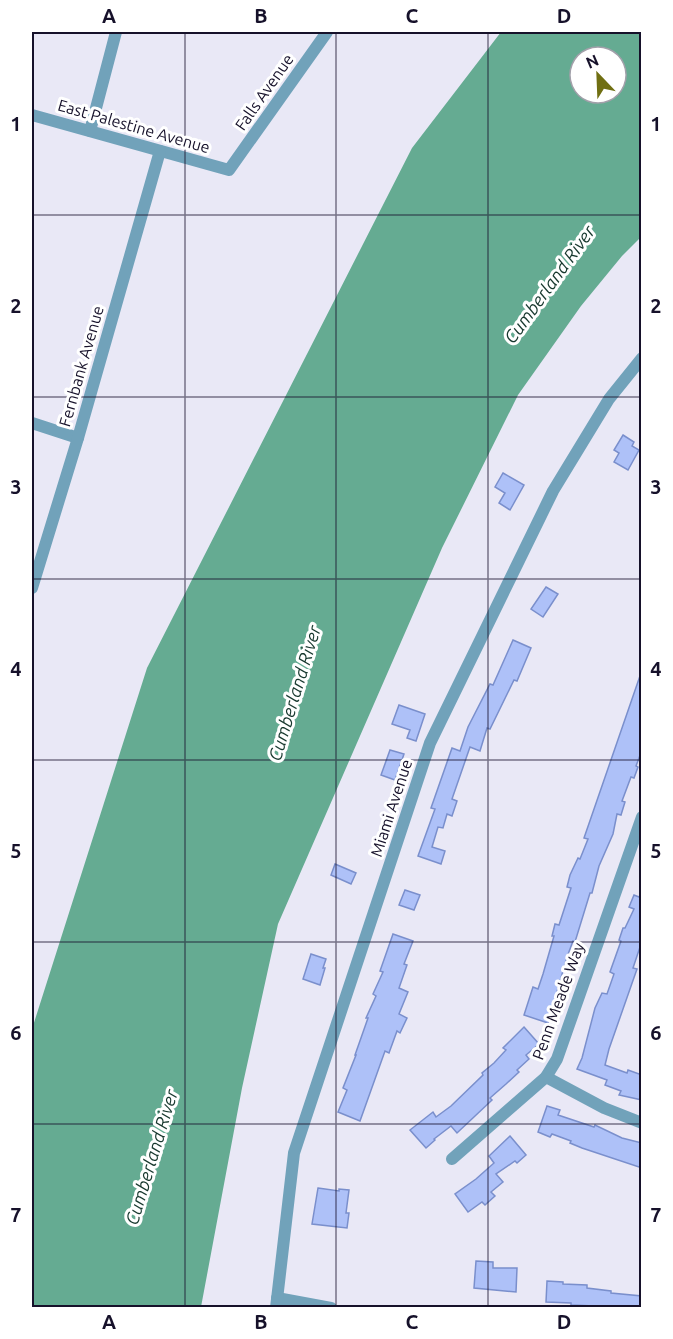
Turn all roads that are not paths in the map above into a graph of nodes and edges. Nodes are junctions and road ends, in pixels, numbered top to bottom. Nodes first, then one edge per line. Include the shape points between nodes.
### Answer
1 (116, 32) edge
2 (327, 32) edge
3 (32, 115) edge
4 (90, 131) junction
5 (160, 151) junction
6 (227, 169) joint
7 (642, 358) edge
8 (32, 423) edge
9 (78, 438) junction
10 (32, 588) edge
11 (642, 817) edge
12 (546, 1077) junction
13 (642, 1122) edge
14 (452, 1159) dead end
15 (276, 1303) edge
16 (331, 1308) edge

1 - 4 street
2 - 6 street, Falls Avenue
3 - 4 street, East Palestine Avenue
4 - 5 street, East Palestine Avenue
5 - 6 street, East Palestine Avenue
5 - 9 street, Fernbank Avenue
7 - 15 street, Miami Avenue via 609,399 553,492 430,743 294,1153
8 - 9 street
9 - 10 street, Fernbank Avenue
11 - 12 street, Penn Meade Way via 557,1059
12 - 13 street via 604,1108
12 - 14 street, Penn Meade Way
15 - 16 street

